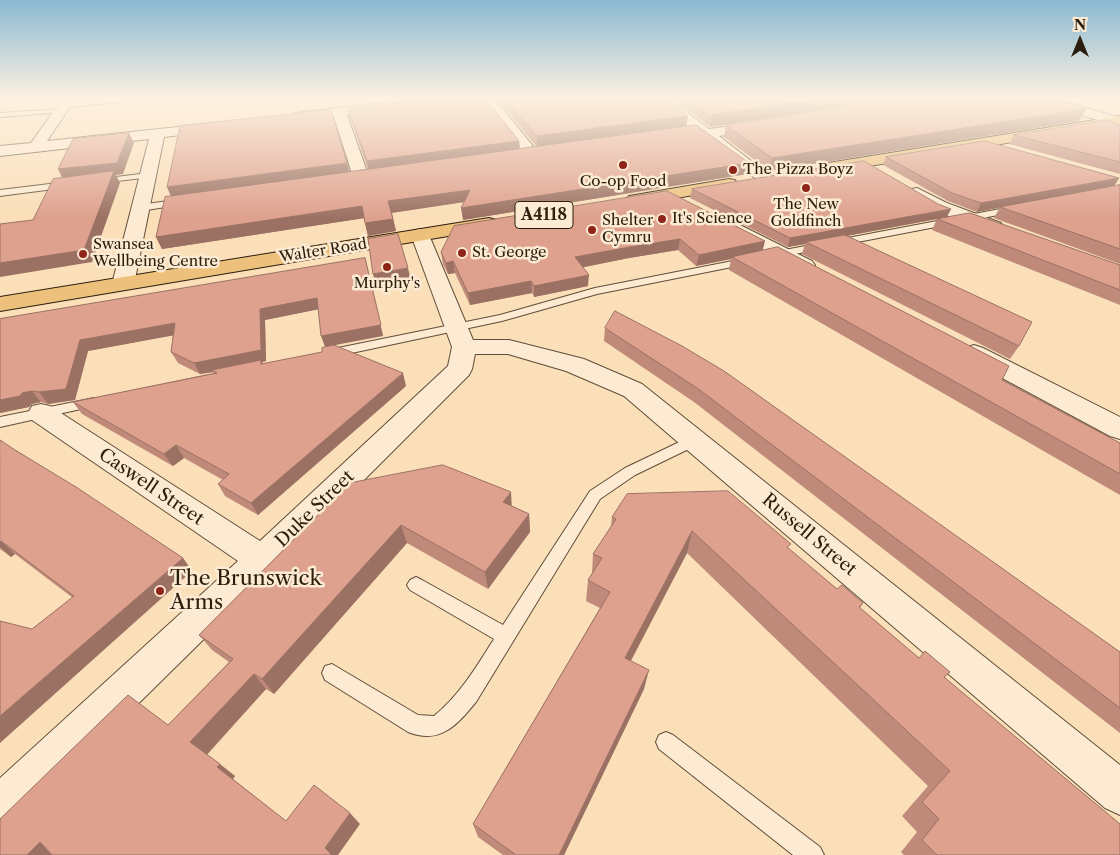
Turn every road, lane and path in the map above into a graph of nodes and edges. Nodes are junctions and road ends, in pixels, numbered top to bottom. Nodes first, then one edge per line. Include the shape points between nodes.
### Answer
1 (42, 138) edge
2 (115, 138) edge
3 (157, 138) edge
4 (347, 138) edge
5 (519, 138) edge
6 (709, 138) edge
7 (1012, 138) edge
8 (982, 143) junction
9 (36, 147) junction
10 (0, 151) edge
11 (531, 153) edge
12 (1019, 153) edge
13 (864, 162) junction
14 (814, 170) edge
15 (148, 175) junction
16 (361, 177) edge
17 (770, 178) joint
18 (89, 182) edge
19 (79, 184) edge
20 (0, 193) edge
21 (668, 194) junction
22 (188, 202) edge
23 (621, 202) edge
24 (1025, 207) edge
25 (140, 208) junction
26 (968, 218) junction
27 (506, 221) edge
28 (1012, 234) edge
29 (420, 235) junction
30 (767, 256) junction
31 (825, 276) edge
32 (123, 284) junction
33 (0, 304) edge
34 (460, 337) junction
35 (955, 343) edge
36 (318, 356) edge
37 (108, 400) edge
38 (41, 413) junction
39 (0, 422) edge
40 (1120, 429) edge
41 (694, 440) junction
42 (262, 560) junction
43 (416, 586) dead end
44 (506, 636) junction
45 (332, 673) dead end
46 (666, 742) dead end
47 (1120, 793) edge
48 (0, 808) edge
49 (812, 855) edge

1 - 9 street
2 - 9 street
3 - 15 street
4 - 16 street
5 - 11 street
6 - 17 street
7 - 8 main road
8 - 12 street
8 - 13 main road
9 - 10 street
13 - 14 main road
13 - 26 street via 941,207
15 - 18 lane
15 - 25 street
17 - 21 main road
19 - 20 lane
21 - 23 main road
21 - 30 street via 703,212
22 - 25 lane
24 - 26 lane
25 - 32 street
26 - 28 street
26 - 30 lane
27 - 29 main road, Walter Road / A4118
29 - 32 main road, Walter Road / A4118
29 - 34 street
30 - 31 street
30 - 34 lane via 595,291 502,318
32 - 33 main road, Walter Road / A4118
34 - 36 lane
34 - 41 street, Russell Street via 509,346 575,365 633,390
34 - 42 street, Duke Street via 460,369
35 - 40 street
37 - 38 lane
38 - 39 lane
38 - 42 street, Caswell Street
41 - 44 lane via 622,476 595,496
41 - 47 street, Russell Street
42 - 48 street, Duke Street
43 - 44 lane
44 - 45 lane via 469,695 438,726 415,725
46 - 49 lane

